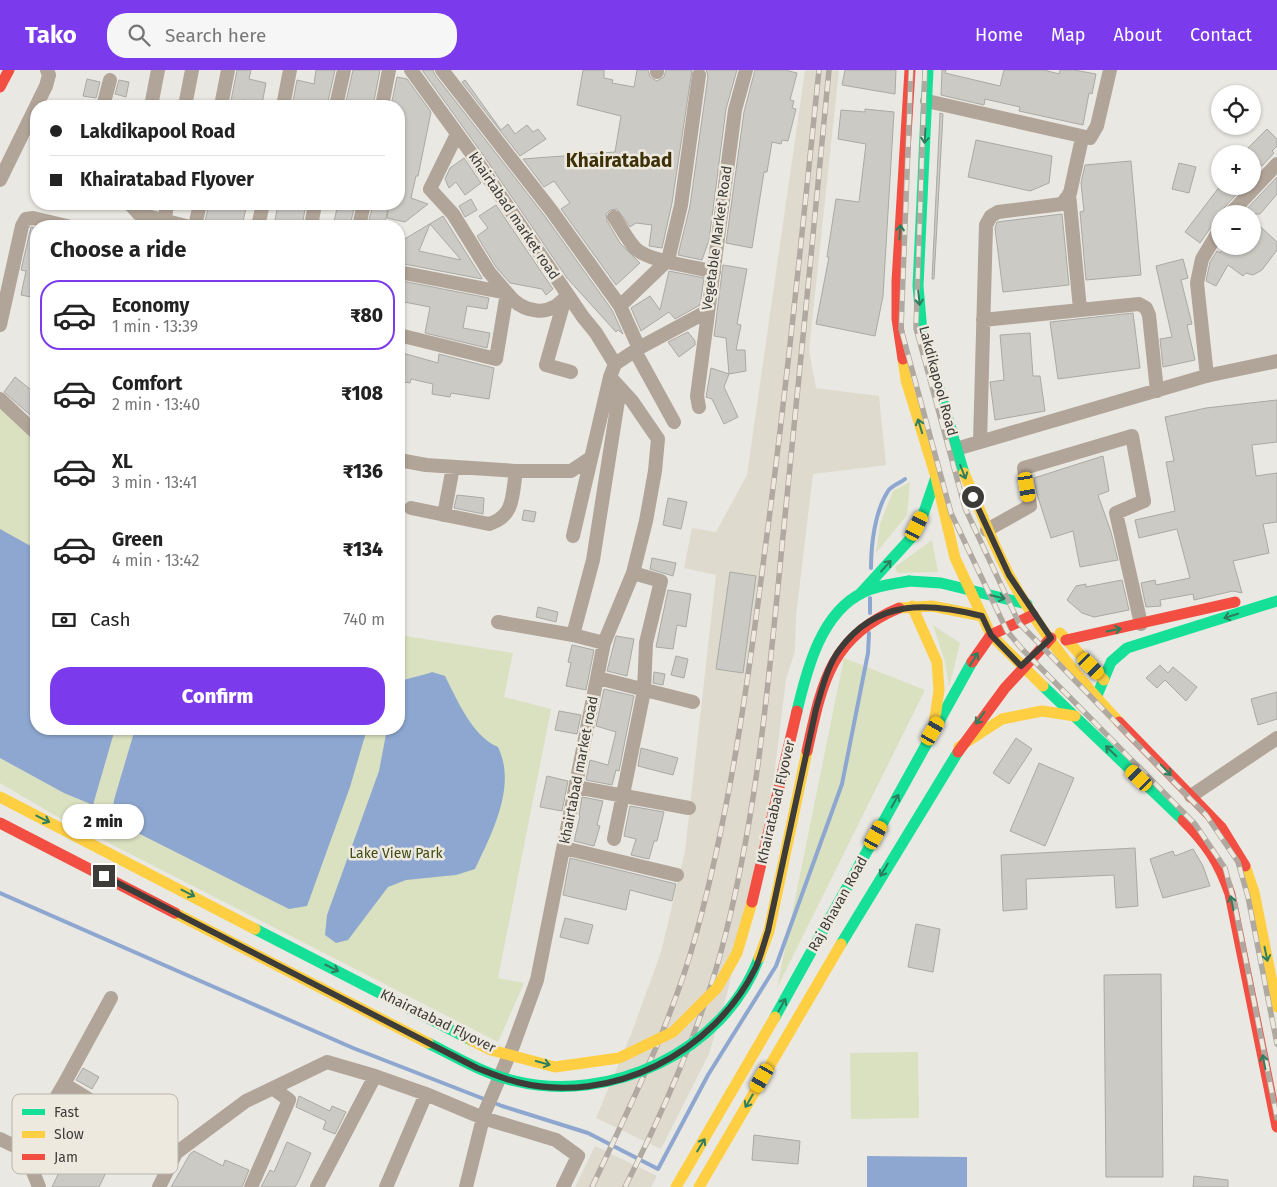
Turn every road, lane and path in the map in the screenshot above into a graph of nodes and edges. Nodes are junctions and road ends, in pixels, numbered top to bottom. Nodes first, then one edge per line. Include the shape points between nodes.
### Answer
1 (9, 70) edge
2 (47, 70) edge
3 (158, 70) edge
4 (192, 70) edge
5 (228, 70) edge
6 (290, 70) edge
7 (344, 70) edge
8 (389, 70) edge
9 (411, 70) edge
10 (442, 70) edge
11 (746, 70) edge
12 (910, 70) edge
13 (928, 70) edge
14 (1110, 70) edge
15 (699, 75) dead end
16 (110, 80) dead end
17 (0, 87) edge
18 (39, 100) edge
19 (105, 100) edge
20 (152, 100) edge
21 (186, 100) edge
22 (222, 100) edge
23 (284, 100) edge
24 (337, 100) edge
25 (383, 100) edge
26 (927, 101) junction
27 (30, 119) edge
28 (457, 134) junction
29 (1082, 138) junction
30 (1277, 164) edge
31 (0, 180) edge
32 (1069, 194) junction
33 (1238, 205) edge
34 (135, 210) edge
35 (614, 217) dead end
36 (41, 220) edge
37 (156, 220) edge
38 (1211, 244) edge
39 (668, 260) junction
40 (714, 272) junction
41 (405, 273) edge
42 (507, 293) junction
43 (566, 297) junction
44 (620, 306) junction
45 (1080, 309) junction
46 (706, 312) junction
47 (983, 320) junction
48 (0, 325) edge
49 (405, 336) edge
50 (637, 349) junction
51 (1277, 361) edge
52 (613, 370) junction
53 (571, 372) dead end
54 (1207, 376) junction
55 (620, 388) junction
56 (1157, 391) junction
57 (0, 399) edge
58 (699, 407) dead end
59 (674, 422) dead end
60 (30, 426) edge
61 (980, 442) junction
62 (956, 449) junction
63 (589, 459) junction
64 (405, 461) edge
65 (453, 468) junction
66 (516, 471) junction
67 (936, 477) junction
68 (411, 508) dead end
69 (444, 515) junction
70 (987, 530) junction
71 (573, 536) dead end
72 (994, 543) junction
73 (633, 573) junction
74 (969, 590) junction
75 (860, 594) junction
76 (1277, 595) edge
77 (1277, 600) edge
78 (1027, 604) junction
79 (912, 606) junction
80 (1034, 614) junction
81 (982, 616) junction
82 (498, 622) dead end
83 (1141, 624) junction
84 (573, 635) junction
85 (991, 635) junction
86 (1051, 638) junction
87 (1066, 640) junction
88 (604, 643) junction
89 (1021, 666) junction
90 (598, 678) junction
91 (1104, 680) junction
92 (644, 691) junction
93 (1096, 698) junction
94 (692, 702) dead end
95 (1075, 716) junction
96 (933, 731) junction
97 (1277, 738) edge
98 (959, 747) junction
99 (576, 787) junction
100 (623, 795) junction
101 (0, 796) edge
102 (1191, 796) junction
103 (689, 808) dead end
104 (0, 823) edge
105 (614, 839) dead end
106 (564, 848) junction
107 (676, 875) dead end
108 (111, 998) dead end
109 (1277, 1007) edge
110 (375, 1076) junction
111 (64, 1084) junction
112 (274, 1090) junction
113 (58, 1094) edge
114 (80, 1094) edge
115 (426, 1094) junction
116 (484, 1116) junction
117 (1277, 1127) edge
118 (0, 1139) edge
119 (12, 1145) edge
120 (178, 1152) edge
121 (34, 1174) edge
122 (166, 1174) edge
123 (39, 1187) edge
124 (159, 1187) edge
125 (251, 1187) edge
126 (317, 1187) edge
127 (386, 1187) edge
128 (466, 1187) edge
129 (563, 1187) edge
130 (676, 1187) edge
131 (699, 1187) edge

1 - 17 main road
2 - 18 street via 49,75
3 - 20 street
4 - 21 street
5 - 22 street
6 - 23 street
7 - 24 street
8 - 25 street
9 - 28 street, khairtabad market road
10 - 44 street via 551,210
11 - 40 street, Vegetable Market Road via 736,110
67 -> 12 main road, Lakdikapool Road via 906,380 897,320 896,281
13 - 26 main road, Lakdikapool Road
14 - 29 street via 1097,126 1090,138
15 - 39 street via 681,205
16 - 19 street
26 - 29 street
26 -> 62 main road, Lakdikapool Road via 918,286 922,332
27 - 31 street
28 - 42 street via 430,189 453,214 489,272
28 - 43 street, khairtabad market road
29 - 32 street
30 - 33 street
32 - 45 street
32 - 47 street via 1062,204 1056,206 1009,210 991,216 986,225
34 - 37 street
35 - 39 street via 635,248 658,261
36 - 48 street via 26,219 22,226
38 - 54 street via 1202,259 1198,282
39 - 40 street
39 - 44 street
40 - 46 street, Vegetable Market Road
41 - 42 street
42 - 43 street via 516,304 537,312 554,308
42 - 49 street via 496,359
43 - 52 street, khairtabad market road via 596,333
43 - 53 street via 546,365
44 - 50 street
45 - 47 street
45 - 56 street via 1129,304 1146,308
46 - 50 street
46 - 58 street, Vegetable Market Road via 696,396
47 - 61 street
50 - 52 street
50 - 59 street
51 - 54 street
52 - 55 street, khairtabad market road
52 - 63 street
54 - 56 street
55 - 73 street, khairtabad market road via 658,439 646,521
55 - 84 street via 593,560
56 - 61 street
57 - 60 street
61 - 62 street
62 -> 70 main road, Lakdikapool Road
63 - 66 street via 572,471
63 - 71 street
64 - 65 street
65 - 66 street
65 - 69 street
66 - 69 street via 510,507 500,521 489,524
67 - 74 main road, Lakdikapool Road via 955,558
75 -> 67 main road via 911,538
68 - 69 street
70 - 72 main road, Lakdikapool Road
70 - 83 street via 1030,506 1024,468 1132,436 1144,501 1116,513
72 - 78 main road, Lakdikapool Road
72 - 87 main road
73 - 88 street, khairtabad market road
73 - 92 street via 661,581 646,643
74 - 75 main road, Khairatabad Flyover, bridge via 941,583 909,581
74 -> 78 main road, Khairatabad Flyover
74 - 81 main road, Lakdikapool Road
101 -> 75 main road, Khairatabad Flyover, bridge via 491,1050 555,1067 619,1058 672,1032 717,988 737,953 758,881 806,672 822,634 838,613
76 - 83 main road
77 -> 91 main road via 1127,648 1112,662
78 - 80 main road, Lakdikapool Road
79 - 81 main road, Khairatabad Flyover via 959,610
79 - 96 main road via 938,662 940,690
79 - 104 main road, Khairatabad Flyover, bridge via 876,618 855,631 839,650 824,681 768,931 756,966 741,992 699,1039 670,1059 599,1085 557,1087 518,1082 477,1068
80 - 85 main road, Raj Bhavan Road
80 - 86 main road, Lakdikapool Road
81 - 85 main road, Lakdikapool Road
82 - 84 street
87 -> 83 main road
84 - 88 street
85 - 89 main road, Lakdikapool Road
96 -> 85 main road, Raj Bhavan Road via 974,658
86 - 89 main road, Raj Bhavan Road
86 - 93 main road, Lakdikapool Road
87 - 91 main road
88 - 90 street, khairtabad market road
89 - 95 main road, Lakdikapool Road
89 -> 98 main road, Raj Bhavan Road
90 - 92 street
90 - 99 street, khairtabad market road
91 - 93 main road
92 - 94 street
92 - 100 street
93 -> 102 main road, Lakdikapool Road
95 - 98 main road via 1042,711 1002,719
117 -> 95 main road, Lakdikapool Road via 1230,894 1222,870 1204,842
130 -> 96 main road, Raj Bhavan Road via 761,1043
97 - 102 street
98 -> 131 main road, Raj Bhavan Road
99 - 100 street
99 - 106 street, khairtabad market road
100 - 103 street
100 - 105 street
102 -> 109 main road, Lakdikapool Road via 1221,827 1246,869 1254,892
106 - 107 street
106 - 116 street, khairtabad market road via 537,980
108 - 111 street
110 - 112 street via 327,1062
110 - 115 street
110 - 126 street
111 - 113 street
111 - 114 street
112 - 120 street via 246,1101
112 - 125 street via 289,1100
115 - 116 street
115 - 127 street
116 - 128 street, khairtabad market road
116 - 129 street via 556,1140 578,1156
118 - 119 street
121 - 123 street
122 - 124 street

